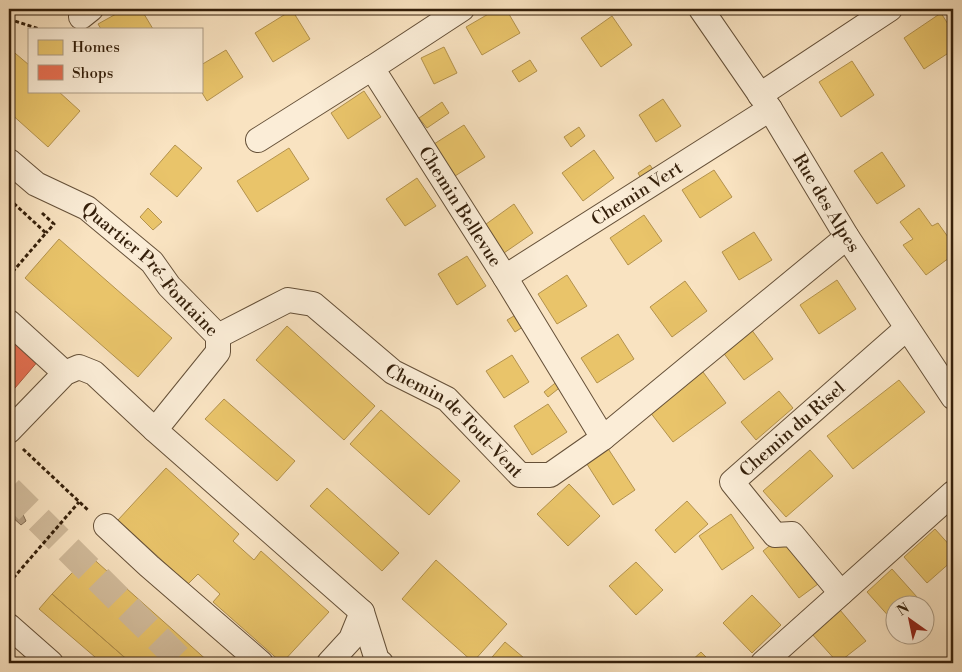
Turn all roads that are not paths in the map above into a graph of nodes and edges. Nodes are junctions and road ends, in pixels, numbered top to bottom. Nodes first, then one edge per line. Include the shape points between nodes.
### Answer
1 (462, 9) edge
2 (701, 9) edge
3 (890, 9) edge
4 (372, 68) junction
5 (765, 102) junction
6 (258, 140) dead end
7 (9, 161) edge
8 (847, 237) junction
9 (505, 277) junction
10 (9, 322) edge
11 (907, 328) junction
12 (218, 336) junction
13 (65, 373) junction
14 (953, 396) edge
15 (155, 430) junction
16 (603, 438) junction
17 (16, 440) edge
18 (953, 492) edge
19 (106, 526) road end
20 (841, 593) junction
21 (362, 612) junction
22 (9, 626) edge
23 (51, 663) edge
24 (261, 663) edge
25 (329, 663) edge
26 (381, 663) edge
27 (763, 663) edge

1 - 4 street
2 - 5 street, Rue des Alpes
3 - 5 street, Chemin Vert
4 - 6 street
4 - 9 street, Chemin Bellevue
5 - 8 street, Rue des Alpes
5 - 9 street, Chemin Vert
7 - 12 street, Quartier Pré-Fontaine via 36,184 88,208 152,262 169,286
8 - 11 street, Rue des Alpes
8 - 16 street, Chemin de Tout-Vent
9 - 16 street, Chemin Bellevue
10 - 13 street
11 - 14 street, Rue des Alpes
11 - 20 street, Chemin du Risel via 732,482 775,535 792,534
12 - 15 street, Quartier Pré-Fontaine via 218,352
12 - 16 street, Chemin de Tout-Vent via 288,300 313,304 393,372 447,399 520,475 550,475
13 - 15 street via 79,367 94,373
13 - 17 street
15 - 21 street
18 - 20 street
19 - 24 street
20 - 27 street
21 - 25 street via 351,639
21 - 26 street
22 - 23 street

